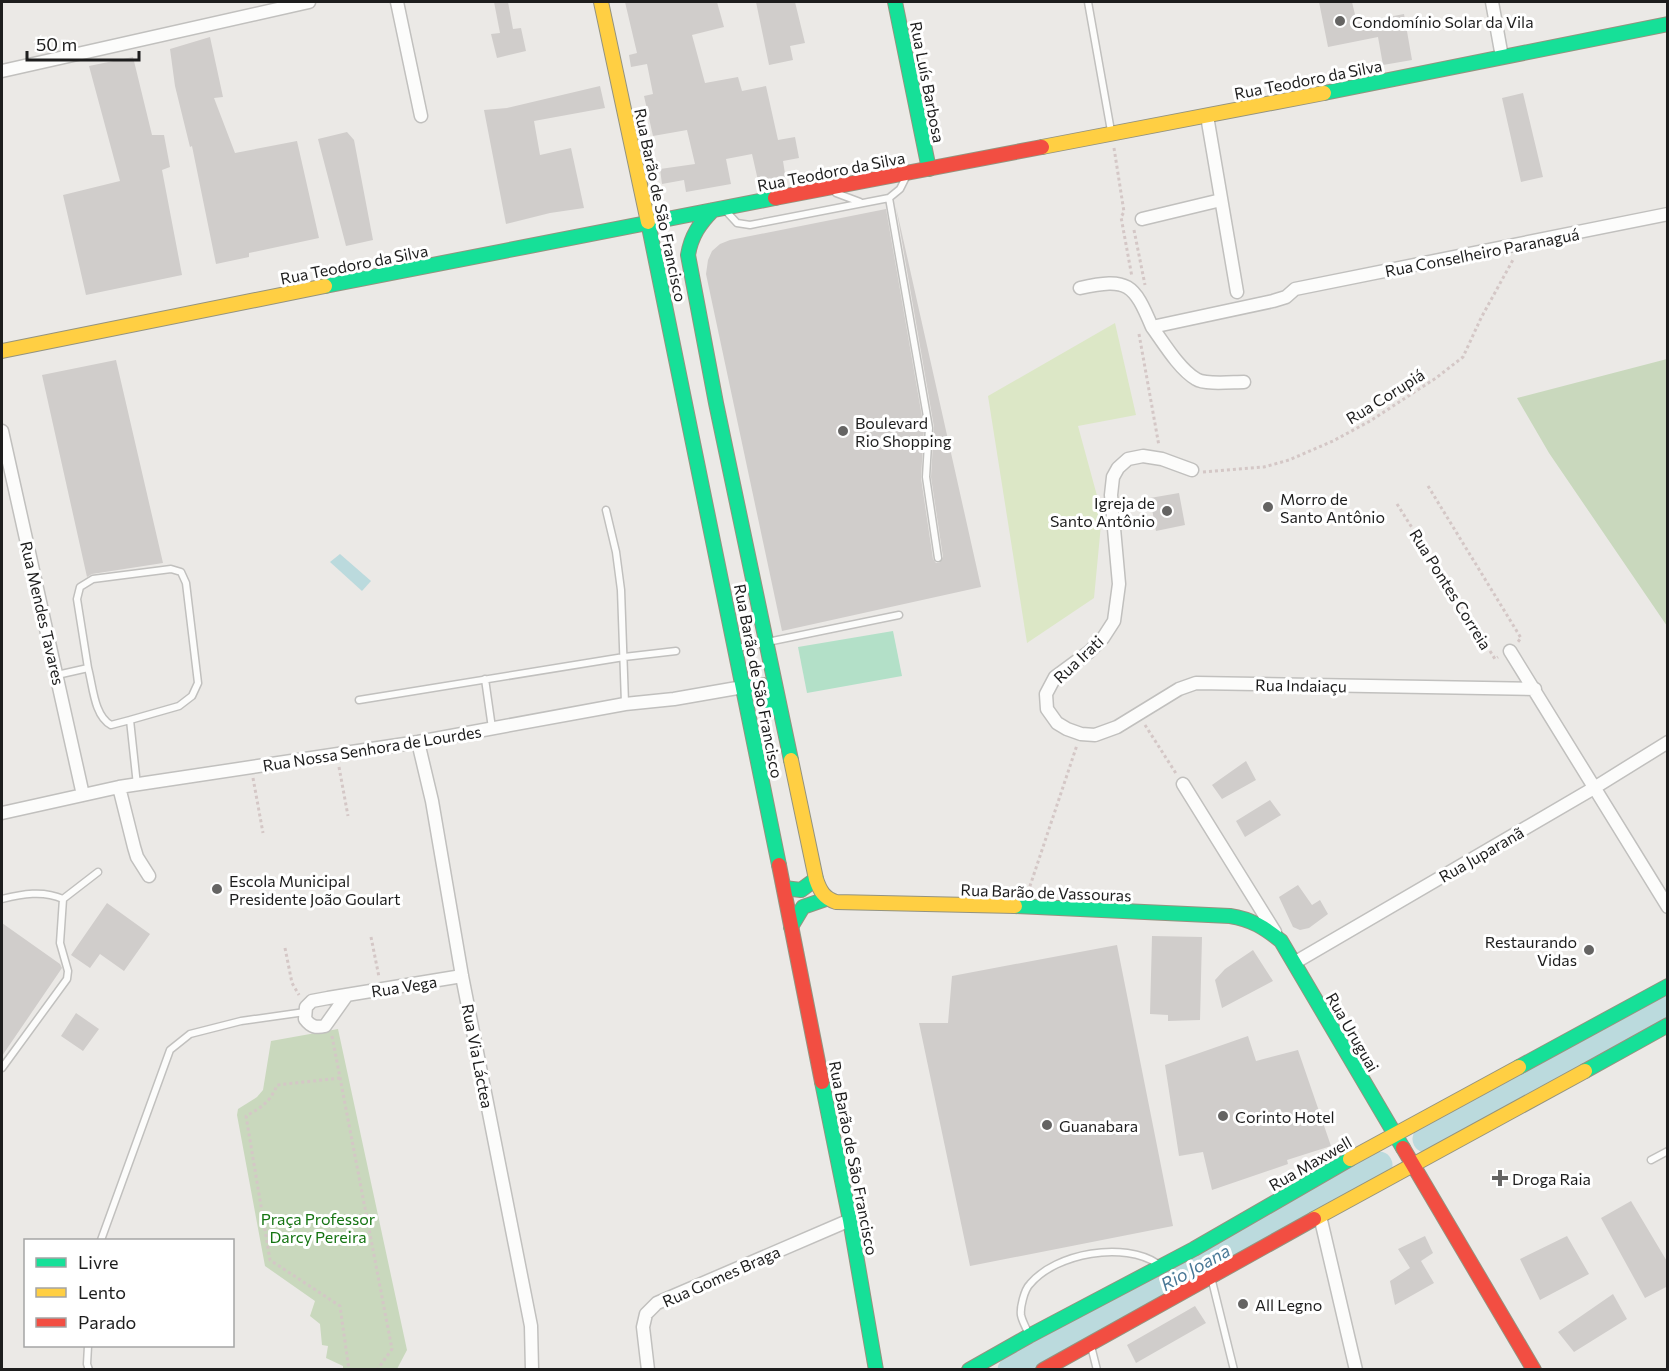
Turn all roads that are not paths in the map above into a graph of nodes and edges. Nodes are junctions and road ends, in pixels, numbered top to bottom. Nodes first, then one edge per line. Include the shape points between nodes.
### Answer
1 (309, 2) edge
2 (397, 2) edge
3 (601, 2) edge
4 (895, 2) edge
5 (1088, 2) edge
6 (1491, 2) edge
7 (1668, 24) edge
8 (1502, 57) junction
9 (2, 71) edge
10 (421, 116) dead end
11 (1206, 116) junction
12 (1112, 135) junction
13 (929, 169) junction
14 (908, 173) junction
15 (824, 188) junction
16 (889, 198) junction
17 (1221, 200) junction
18 (862, 203) junction
19 (718, 209) junction
20 (1668, 214) edge
21 (1136, 221) road end
22 (648, 222) junction
23 (1080, 288) dead end
24 (1237, 292) dead end
25 (1152, 327) junction
26 (2, 351) edge
27 (1244, 382) dead end
28 (2, 431) edge
29 (1192, 470) road end
30 (606, 510) dead end
31 (938, 558) dead end
32 (899, 615) dead end
33 (766, 642) junction
34 (735, 648) junction
35 (676, 651) dead end
36 (1510, 651) road end
37 (624, 657) junction
38 (88, 668) junction
39 (57, 675) junction
40 (485, 680) junction
41 (743, 687) junction
42 (1535, 689) junction
43 (359, 700) dead end
44 (626, 704) junction
45 (130, 720) junction
46 (783, 721) junction
47 (492, 728) junction
48 (1081, 734) joint
49 (418, 742) junction
50 (1668, 742) edge
51 (1183, 784) road end
52 (137, 785) junction
53 (119, 787) junction
54 (1594, 788) junction
55 (82, 795) junction
56 (2, 813) edge
57 (98, 872) dead end
58 (149, 876) dead end
59 (816, 879) junction
60 (784, 888) junction
61 (2, 899) edge
62 (63, 899) junction
63 (826, 899) junction
64 (1668, 907) edge
65 (791, 927) junction
66 (1281, 940) junction
67 (1294, 963) junction
68 (462, 976) junction
69 (1668, 986) edge
70 (347, 995) junction
71 (305, 1010) junction
72 (1668, 1025) edge
73 (2, 1068) edge
74 (1395, 1136) junction
75 (1668, 1151) edge
76 (1651, 1160) dead end
77 (1413, 1166) junction
78 (1320, 1216) junction
79 (850, 1220) junction
80 (101, 1239) edge
81 (1161, 1267) junction
82 (1210, 1274) junction
83 (1029, 1336) junction
84 (1091, 1342) junction
85 (88, 1347) edge
86 (89, 1370) edge
87 (532, 1370) edge
88 (648, 1370) edge
89 (876, 1370) edge
90 (969, 1370) edge
91 (1042, 1370) edge
92 (1097, 1370) edge
93 (1234, 1370) edge
94 (1356, 1370) edge
95 (1534, 1370) edge

1 - 9 street
2 - 10 street
3 - 22 main road, Rua Barão de São Francisco
4 - 13 main road, Rua Luís Barbosa
5 - 12 lane
6 - 8 street
7 - 8 main road, Rua Teodoro da Silva
8 - 11 main road, Rua Teodoro da Silva
11 - 12 main road, Rua Teodoro da Silva
11 - 17 street
12 - 13 main road, Rua Teodoro da Silva
13 - 14 main road, Rua Teodoro da Silva
14 - 15 main road, Rua Teodoro da Silva
14 - 16 lane via 900,189
15 - 18 lane
15 - 19 main road, Rua Teodoro da Silva
16 - 18 lane
16 - 31 lane via 929,428 926,477
17 - 21 street
17 - 24 street
18 - 19 lane via 743,225
19 - 22 main road, Rua Teodoro da Silva
19 - 33 main road, Rua Barão de São Francisco via 694,232 688,255
20 - 25 street, Rua Conselheiro Paranaguá via 1295,289 1273,301
22 - 26 main road, Rua Teodoro da Silva
22 - 34 main road, Rua Barão de São Francisco
23 - 25 street via 1105,282 1130,289 1142,302
25 - 27 street via 1196,380
28 - 39 street, Rua Mendes Tavares
29 - 48 street, Rua Irati via 1143,456 1128,459 1113,477 1111,495 1119,584 1114,621 1089,652 1055,677 1046,694 1047,709 1057,723
30 - 37 lane via 621,590
32 - 33 lane
33 - 34 lane
33 - 46 main road, Rua Barão de São Francisco
34 - 41 main road, Rua Barão de São Francisco
35 - 37 lane
36 - 42 street, Rua Pontes Correia
37 - 40 lane
37 - 44 lane
38 - 39 lane
38 - 45 lane via 104,722 111,725
38 - 45 lane via 77,599 80,587 93,579 171,568 181,572 186,583 198,683 192,696 179,706
39 - 55 street, Rua Mendes Tavares
40 - 43 lane
40 - 47 lane
41 - 44 street, Rua Nossa Senhora de Lourdes
41 - 46 main road via 762,686
41 - 60 main road, Rua Barão de São Francisco
42 - 48 street, Rua Indaiaçu via 1196,684 1179,689 1117,727 1095,735
42 - 54 street, Rua Pontes Correia
44 - 47 street, Rua Nossa Senhora de Lourdes
45 - 52 lane
46 - 59 main road, Rua Barão de São Francisco
47 - 49 street, Rua Nossa Senhora de Lourdes
49 - 52 street, Rua Nossa Senhora de Lourdes
49 - 68 street, Rua Via Láctea
50 - 54 street, Rua Juparanã
51 - 66 street, Rua Uruguai
52 - 53 street, Rua Nossa Senhora de Lourdes
53 - 55 street, Rua Nossa Senhora de Lourdes
53 - 58 street via 137,857
54 - 64 street, Rua Pontes Correia
54 - 67 street, Rua Juparanã
55 - 56 street, Rua Nossa Senhora de Lourdes
57 - 62 lane
59 - 60 main road via 801,890
59 - 63 main road
60 - 65 main road, Rua Barão de São Francisco
61 - 62 lane via 53,894
62 - 73 lane via 60,943 67,979
63 - 65 main road via 803,907
63 - 66 main road, Rua Barão de Vassouras via 1246,918
65 - 79 main road, Rua Barão de São Francisco
66 - 67 main road, Rua Uruguai
67 - 74 main road, Rua Uruguai
68 - 70 street, Rua Vega
68 - 87 street, Rua Via Láctea via 531,1326
69 - 74 main road, Rua Maxwell
70 - 71 street, Rua Vega via 312,1002
70 - 71 street via 325,1026 310,1025
71 - 80 lane via 190,1034 170,1050
72 - 77 main road
74 - 77 main road, Rua Uruguai
74 - 81 main road, Rua Maxwell
75 - 76 lane
77 - 78 main road
77 - 95 main road, Rua Uruguai
78 - 82 main road
78 - 94 street
79 - 88 street, Rua Gomes Braga via 657,1303 646,1314 644,1326
79 - 89 main road, Rua Barão de São Francisco
81 - 83 main road, Rua Maxwell
81 - 83 lane via 1126,1252 1064,1261 1028,1285 1021,1314
82 - 84 main road
82 - 93 lane
83 - 90 main road, Rua Maxwell
84 - 91 main road
84 - 92 lane
85 - 86 lane

